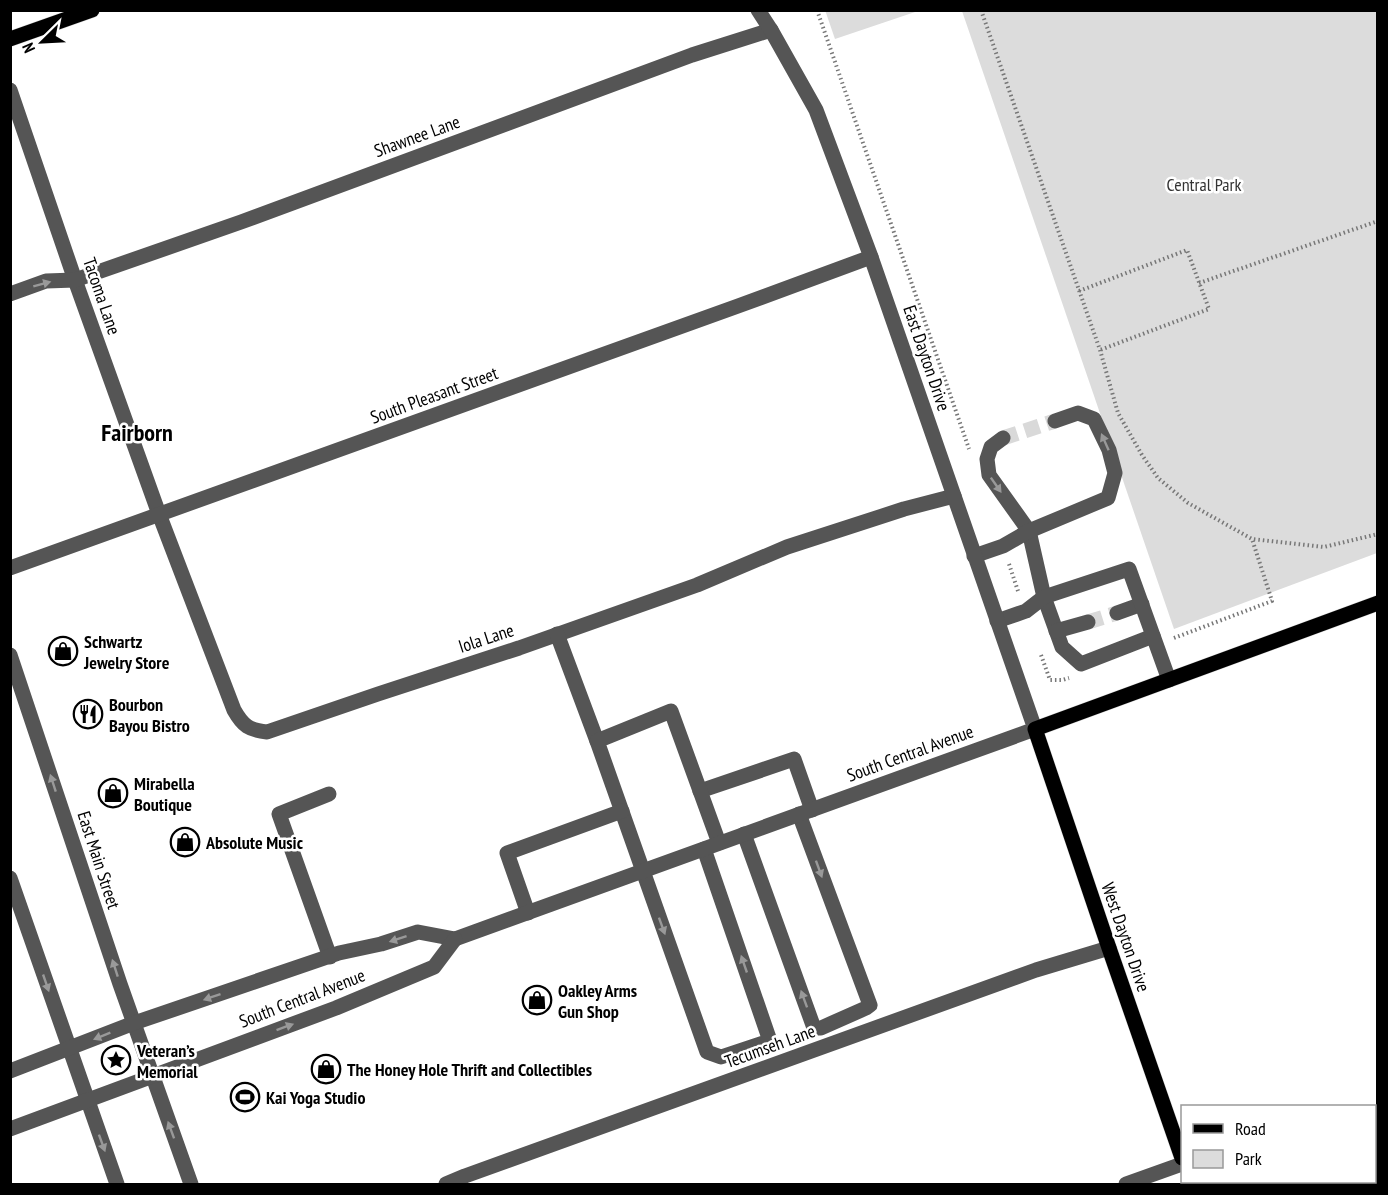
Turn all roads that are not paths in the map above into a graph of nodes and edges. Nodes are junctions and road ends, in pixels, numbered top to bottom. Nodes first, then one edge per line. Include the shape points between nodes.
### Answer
1 (92, 10) edge
2 (758, 10) edge
3 (771, 30) junction
4 (10, 39) edge
5 (10, 90) edge
6 (871, 257) junction
7 (75, 280) junction
8 (10, 294) edge
9 (1055, 420) tunnel mouth
10 (1003, 438) tunnel mouth
11 (954, 496) junction
12 (159, 514) junction
13 (1029, 531) junction
14 (974, 556) junction
15 (10, 568) edge
16 (1044, 597) junction
17 (1377, 603) edge
18 (1142, 604) junction
19 (1117, 613) tunnel mouth
20 (997, 621) junction
21 (1088, 622) tunnel mouth
22 (1056, 631) junction
23 (558, 634) junction
24 (1153, 636) junction
25 (10, 655) edge
26 (1169, 680) junction
27 (1035, 729) junction
28 (597, 741) junction
29 (700, 791) junction
30 (330, 795) dead end
31 (622, 811) junction
32 (805, 812) junction
33 (744, 834) junction
34 (719, 843) junction
35 (704, 849) junction
36 (642, 871) junction
37 (10, 878) edge
38 (528, 913) junction
39 (455, 939) junction
40 (1109, 948) junction
41 (330, 957) junction
42 (134, 1023) junction
43 (69, 1049) junction
44 (10, 1071) edge
45 (152, 1076) junction
46 (87, 1101) junction
47 (10, 1129) edge
48 (1181, 1155) edge
49 (1181, 1164) edge
50 (117, 1185) edge
51 (191, 1185) edge
52 (446, 1185) edge
53 (1126, 1185) edge

1 - 4 main road
2 - 3 street, East Dayton Drive
3 - 6 street, East Dayton Drive via 816,110
3 - 7 street, Shawnee Lane
5 - 7 street, Tacoma Lane
6 - 11 street, East Dayton Drive
6 - 12 street, South Pleasant Street
8 -> 7 street, Shawnee Lane via 46,281
7 - 12 street, Tacoma Lane
13 -> 9 street via 1108,498 1115,472 1094,419 1078,413
10 -> 13 street via 991,447 987,459 989,475
11 - 14 street, East Dayton Drive
11 - 23 street, Iola Lane via 787,547 697,585
12 - 15 street, South Pleasant Street
12 - 23 street, Iola Lane via 234,710 240,722 253,730 267,732
13 - 14 street
13 - 16 street
14 - 20 street, East Dayton Drive
16 - 18 street via 1129,569
16 - 20 street via 1026,612
16 - 22 street
17 - 26 main road, South Central Avenue
18 - 19 street
18 - 24 street
20 - 27 street, East Dayton Drive
21 - 22 street
22 - 24 street via 1062,647 1082,664
23 - 28 street
24 - 26 street
42 -> 25 street, East Main Street
26 - 27 main road, South Central Avenue
27 - 32 street, South Central Avenue
27 - 40 main road, West Dayton Drive
28 - 29 street via 671,711
28 - 31 street
29 - 32 street via 794,759
29 - 34 street
30 - 41 street via 279,814
31 - 36 street
31 - 38 street via 507,854
32 - 33 street, South Central Avenue
32 -> 33 street via 870,1005 821,1028 814,1028
33 - 34 street, South Central Avenue
34 - 35 street, South Central Avenue
35 - 36 street, South Central Avenue
36 -> 35 street via 707,1052 721,1057 766,1042 769,1038
36 - 38 street, South Central Avenue
37 -> 43 street
38 - 39 street, South Central Avenue
39 -> 41 street, South Central Avenue via 418,932
45 -> 39 street, South Central Avenue via 434,968
40 - 48 main road, West Dayton Drive
40 - 52 street, Tecumseh Lane via 1036,970
41 -> 42 street, South Central Avenue
42 -> 43 street, South Central Avenue
42 - 45 street, East Main Street
43 - 44 street, South Central Avenue
43 - 46 street
45 - 46 street, South Central Avenue
51 -> 45 street, East Main Street
46 - 47 street, South Central Avenue
46 -> 50 street
49 - 53 street

